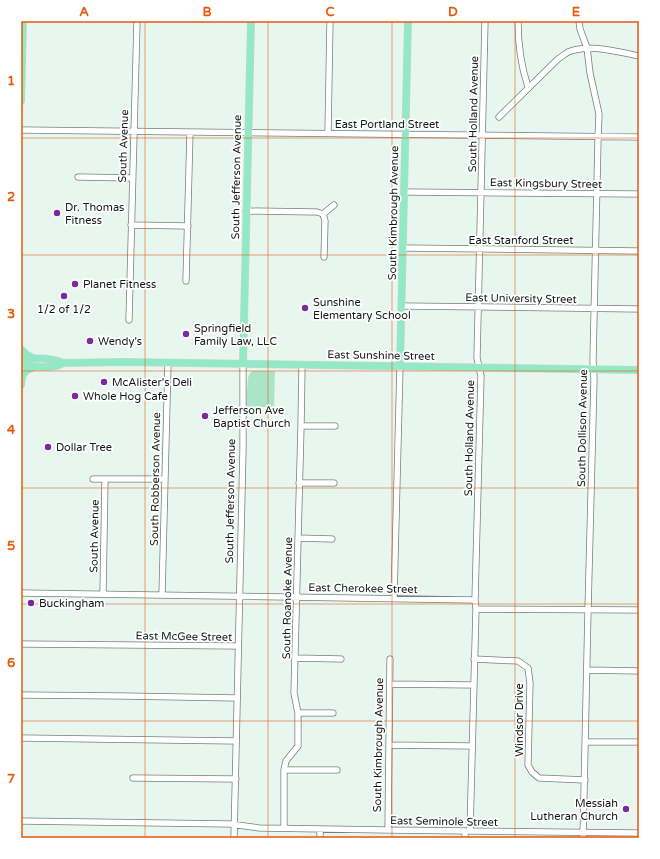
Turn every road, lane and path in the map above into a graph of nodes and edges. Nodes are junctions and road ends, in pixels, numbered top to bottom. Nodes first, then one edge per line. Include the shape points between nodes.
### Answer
1 (23, 21) edge
2 (137, 21) edge
3 (251, 21) edge
4 (330, 21) edge
5 (408, 21) edge
6 (485, 21) edge
7 (518, 21) edge
8 (579, 21) edge
9 (587, 48) junction
10 (639, 56) edge
11 (21, 74) edge
12 (528, 87) junction
13 (21, 101) edge
14 (499, 117) dead end
15 (21, 130) edge
16 (134, 131) junction
17 (190, 132) junction
18 (248, 132) junction
19 (328, 133) junction
20 (406, 134) junction
21 (482, 134) junction
22 (598, 136) junction
23 (639, 136) edge
24 (78, 177) dead end
25 (132, 178) junction
26 (405, 192) junction
27 (481, 192) junction
28 (597, 194) junction
29 (639, 194) edge
30 (334, 205) dead end
31 (246, 211) junction
32 (323, 214) junction
33 (131, 225) junction
34 (188, 226) junction
35 (403, 248) junction
36 (480, 250) junction
37 (596, 250) junction
38 (639, 251) edge
39 (324, 257) dead end
40 (186, 281) dead end
41 (402, 306) junction
42 (479, 307) junction
43 (594, 309) junction
44 (639, 309) edge
45 (129, 320) dead end
46 (21, 349) edge
47 (21, 358) edge
48 (37, 363) junction
49 (168, 363) junction
50 (243, 364) junction
51 (21, 365) edge
52 (302, 365) junction
53 (400, 366) junction
54 (479, 368) junction
55 (593, 369) junction
56 (639, 370) edge
57 (21, 385) edge
58 (301, 426) junction
59 (335, 426) dead end
60 (93, 479) dead end
61 (105, 479) junction
62 (165, 480) junction
63 (300, 483) junction
64 (334, 483) dead end
65 (298, 538) junction
66 (332, 539) dead end
67 (21, 594) edge
68 (103, 594) junction
69 (162, 595) junction
70 (239, 596) junction
71 (297, 597) junction
72 (394, 598) junction
73 (475, 600) junction
74 (476, 609) junction
75 (588, 610) junction
76 (639, 610) edge
77 (21, 644) edge
78 (238, 646) junction
79 (295, 658) junction
80 (341, 659) dead end
81 (390, 659) dead end
82 (474, 659) junction
83 (587, 670) junction
84 (639, 671) edge
85 (390, 684) junction
86 (474, 685) junction
87 (21, 696) edge
88 (237, 698) junction
89 (298, 712) junction
90 (334, 713) dead end
91 (21, 738) edge
92 (236, 741) junction
93 (586, 742) junction
94 (639, 742) edge
95 (389, 745) junction
96 (472, 746) junction
97 (284, 770) junction
98 (337, 770) dead end
99 (133, 778) dead end
100 (236, 779) junction
101 (585, 780) junction
102 (21, 821) edge
103 (234, 824) junction
104 (284, 828) junction
105 (320, 829) junction
106 (388, 830) junction
107 (467, 831) junction
108 (639, 833) edge
109 (524, 835) edge
110 (583, 835) edge
111 (234, 838) edge
112 (320, 838) edge
113 (465, 838) edge

1 - 11 main road
2 - 16 street, South Avenue
3 - 18 main road, South Jefferson Avenue
4 - 19 street
5 - 20 main road, South Kimbrough Avenue
6 - 21 street, South Holland Avenue
7 - 12 street via 518,41
8 - 9 street, South Dollison Avenue
9 - 10 street
9 - 12 street via 569,52 558,59
9 - 22 street, South Dollison Avenue via 599,114
11 - 13 main road
12 - 14 street
15 - 16 street, East Portland Street
16 - 17 street, East Portland Street
16 - 25 street, South Avenue
17 - 18 street, East Portland Street
17 - 34 street
18 - 19 street, East Portland Street
18 - 31 main road, South Jefferson Avenue
19 - 20 street, East Portland Street
20 - 21 street, East Portland Street
20 - 26 main road, South Kimbrough Avenue
21 - 22 street, East Portland Street
21 - 27 street, South Holland Avenue
22 - 23 street, East Portland Street
22 - 28 street, South Dollison Avenue
24 - 25 street
25 - 33 street, South Avenue
26 - 27 street, East Kingsbury Street
26 - 35 main road, South Kimbrough Avenue
27 - 28 street, East Kingsbury Street
27 - 36 street, South Holland Avenue
28 - 29 street, East Kingsbury Street
28 - 37 street, South Dollison Avenue
30 - 32 street
31 - 32 street
31 - 50 main road, South Jefferson Avenue
32 - 39 street
33 - 34 street
33 - 45 street, South Avenue
34 - 40 street
35 - 36 street, East Stanford Street
35 - 41 main road, South Kimbrough Avenue
36 - 37 street, East Stanford Street
36 - 42 street, South Holland Avenue
37 - 38 street, East Stanford Street
37 - 43 street, South Dollison Avenue
41 - 42 street, East University Street
41 - 53 main road, South Kimbrough Avenue
42 - 43 street, East University Street
42 - 54 street, South Holland Avenue
43 - 44 street, East University Street
43 - 55 street, South Dollison Avenue
46 - 48 main road
47 - 48 main road
48 - 49 main road, East Sunshine Street via 53,360 63,363
48 - 51 main road
48 - 57 main road via 24,372
49 - 50 main road, East Sunshine Street
49 - 62 street, South Robberson Avenue
50 - 52 main road, East Sunshine Street
50 - 70 street, South Jefferson Avenue
52 - 53 main road, East Sunshine Street
52 - 58 street, South Roanoke Avenue
53 - 54 main road, East Sunshine Street
53 - 72 street, South Kimbrough Avenue
54 - 55 main road, East Sunshine Street
54 - 73 street, South Holland Avenue via 481,376
55 - 56 main road, East Sunshine Street
55 - 75 street, South Dollison Avenue
58 - 59 street
58 - 63 street, South Roanoke Avenue
60 - 61 street
61 - 62 street
61 - 68 street, South Avenue
62 - 69 street, South Robberson Avenue
63 - 64 street
63 - 65 street, South Roanoke Avenue
65 - 66 street
65 - 71 street, South Roanoke Avenue
67 - 68 street, East Cherokee Street
68 - 69 street, East Cherokee Street
69 - 70 street, East Cherokee Street
70 - 71 street, East Cherokee Street
70 - 78 street, South Jefferson Avenue
71 - 72 street, East Cherokee Street
71 - 79 street, South Roanoke Avenue
72 - 73 street, East Cherokee Street
73 - 74 street, South Holland Avenue
74 - 75 street
74 - 82 street, South Holland Avenue
75 - 76 street
75 - 83 street, South Dollison Avenue
77 - 78 street, East McGee Street
78 - 88 street, South Jefferson Avenue
79 - 80 street
79 - 89 street, South Roanoke Avenue via 294,693
81 - 85 street, South Kimbrough Avenue
82 - 86 street, South Holland Avenue
82 - 101 street, Windsor Drive via 518,661 528,668 528,765 539,778
83 - 84 street
83 - 93 street, South Dollison Avenue
85 - 86 street
85 - 95 street, South Kimbrough Avenue
86 - 96 street, South Holland Avenue
87 - 88 street
88 - 92 street, South Jefferson Avenue
89 - 90 street
89 - 97 street, South Roanoke Avenue via 298,746 286,761
91 - 92 street
92 - 100 street, South Jefferson Avenue
93 - 94 street
93 - 101 street, South Dollison Avenue
95 - 96 street
95 - 106 street, South Kimbrough Avenue
96 - 107 street, South Holland Avenue
97 - 98 street
97 - 104 street, South Roanoke Avenue
99 - 100 street
100 - 103 street, South Jefferson Avenue
101 - 110 street, South Dollison Avenue
102 - 103 street, East Seminole Street
103 - 104 street, East Seminole Street
103 - 111 street, South Jefferson Avenue
104 - 105 street, East Seminole Street
105 - 106 street, East Seminole Street
105 - 112 street
106 - 107 street, East Seminole Street
107 - 109 street, East Seminole Street
107 - 113 street, South Holland Avenue
108 - 110 street, East Seminole Street
109 - 110 street, East Seminole Street

